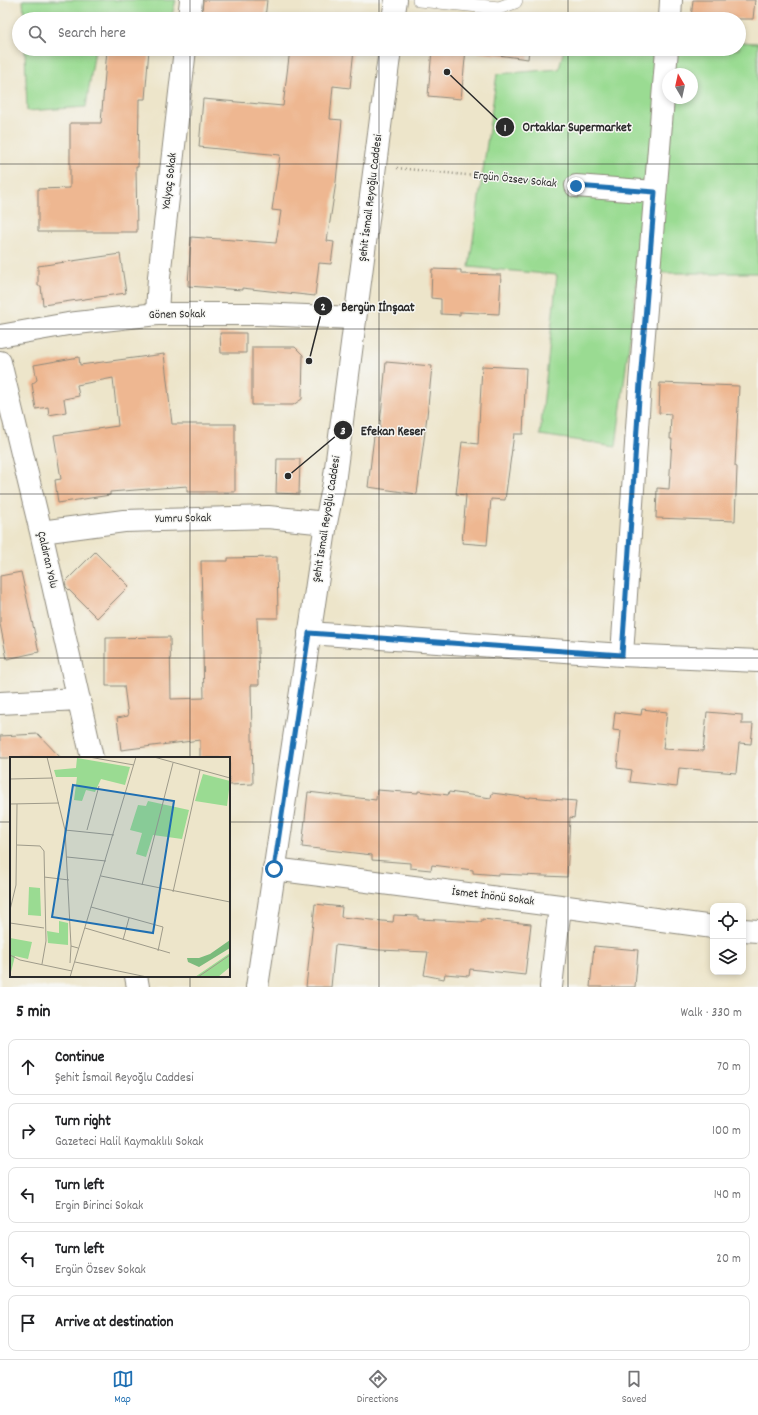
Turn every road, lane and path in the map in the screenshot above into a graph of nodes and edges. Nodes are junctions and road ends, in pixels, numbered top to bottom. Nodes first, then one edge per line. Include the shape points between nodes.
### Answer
1 (191, 0) edge
2 (396, 0) edge
3 (419, 0) edge
4 (516, 0) edge
5 (671, 0) edge
6 (190, 12) edge
7 (394, 12) edge
8 (670, 12) edge
9 (185, 56) edge
10 (389, 56) edge
11 (666, 56) edge
12 (375, 166) junction
13 (576, 186) joint
14 (655, 192) junction
15 (157, 314) junction
16 (355, 318) junction
17 (0, 336) edge
18 (0, 362) edge
19 (326, 523) junction
20 (41, 532) junction
21 (309, 633) junction
22 (622, 655) junction
23 (758, 661) edge
24 (79, 699) junction
25 (0, 703) edge
26 (92, 757) edge
27 (274, 869) junction
28 (560, 906) junction
29 (710, 927) edge
30 (746, 930) edge
31 (758, 931) edge
32 (136, 977) edge
33 (138, 987) edge
34 (257, 987) edge
35 (551, 987) edge

1 - 6 street
2 - 7 street
3 - 4 lane via 499,8
5 - 8 street
9 - 15 street, Yalyaç Sokak via 159,277
10 - 12 street, Şehit İsmail Reyoğlu Caddesi
11 - 14 street
12 - 13 path, Ergün Özsev Sokak
12 - 16 street, Şehit İsmail Reyoğlu Caddesi
13 - 14 street
14 - 22 street
15 - 16 street, Gönen Sokak
15 - 17 street, Gönen Sokak via 68,324
16 - 19 street, Şehit İsmail Reyoğlu Caddesi via 334,483
18 - 20 street, Çaldıran Yolu
19 - 20 street, Yumru Sokak via 268,517 124,520
19 - 21 street, Şehit İsmail Reyoğlu Caddesi
20 - 24 street, Çaldıran Yolu
21 - 22 street
21 - 27 street, Şehit İsmail Reyoğlu Caddesi
22 - 23 street
24 - 25 street
24 - 26 street, Çaldıran Yolu
27 - 28 street, İsmet İnönü Sokak
27 - 34 street, Şehit İsmail Reyoğlu Caddesi
28 - 29 street, İsmet İnönü Sokak
28 - 35 street
30 - 31 street
32 - 33 street

